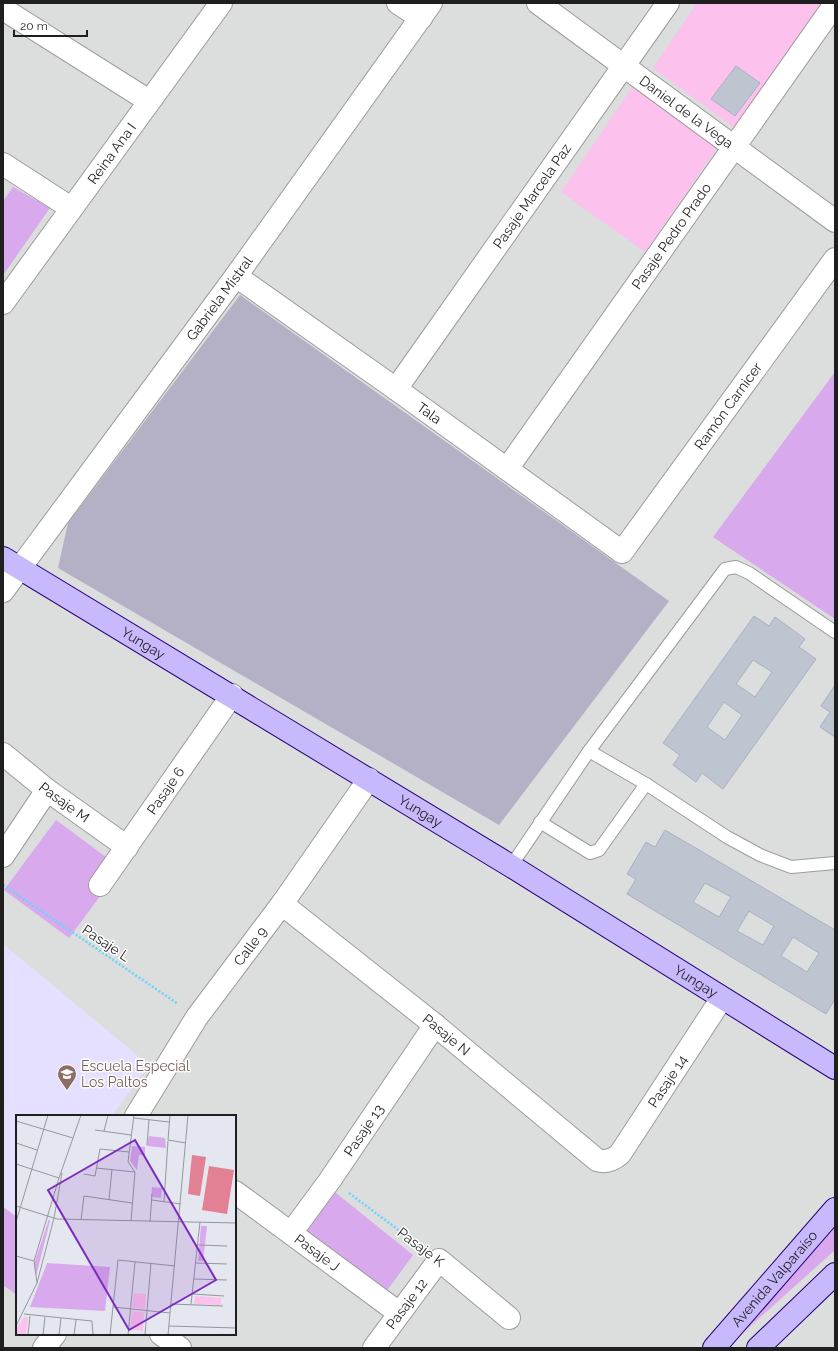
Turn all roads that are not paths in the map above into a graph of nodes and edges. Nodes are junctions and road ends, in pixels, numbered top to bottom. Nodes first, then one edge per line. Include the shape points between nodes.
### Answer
1 (221, 3) edge
2 (398, 3) edge
3 (538, 3) edge
4 (668, 3) edge
5 (835, 4) edge
6 (3, 9) edge
7 (426, 10) edge
8 (623, 66) junction
9 (149, 101) junction
10 (733, 147) junction
11 (3, 164) edge
12 (71, 208) junction
13 (835, 221) edge
14 (835, 259) edge
15 (236, 276) junction
16 (3, 303) edge
17 (396, 389) junction
18 (507, 469) junction
19 (622, 552) joint
20 (11, 563) edge
21 (3, 591) edge
22 (835, 632) edge
23 (232, 695) junction
24 (589, 751) junction
25 (3, 754) edge
26 (369, 779) junction
27 (646, 784) junction
28 (47, 790) junction
29 (540, 822) junction
30 (127, 847) junction
31 (3, 856) edge
32 (835, 863) edge
33 (511, 866) junction
34 (100, 885) dead end
35 (282, 904) junction
36 (722, 998) junction
37 (435, 1025) junction
38 (835, 1068) edge
39 (137, 1115) edge
40 (610, 1160) joint
41 (236, 1193) edge
42 (835, 1209) edge
43 (291, 1234) junction
44 (438, 1260) joint
45 (835, 1274) edge
46 (399, 1313) junction
47 (508, 1318) dead end
48 (53, 1335) edge
49 (162, 1335) edge
50 (44, 1348) edge
51 (180, 1348) edge
52 (374, 1348) edge
53 (714, 1348) edge
54 (758, 1348) edge

1 - 9 street, Reina Ana I
2 - 7 street
3 - 8 street, Daniel de la Vega
4 - 8 street, Pasaje Marcela Paz
5 - 10 street, Pasaje Pedro Prado
6 - 9 street
7 - 15 street, Gabriela Mistral
8 - 10 street, Daniel de la Vega
8 - 17 street, Pasaje Marcela Paz
9 - 12 street, Reina Ana I
10 - 13 street, Daniel de la Vega
10 - 18 street, Pasaje Pedro Prado
11 - 12 street
12 - 16 street, Reina Ana I
14 - 19 street, Ramón Carnicer
15 - 17 street, Tala
15 - 20 street, Gabriela Mistral via 90,475
17 - 18 street, Tala
18 - 19 street, Tala
20 - 21 street, Gabriela Mistral
20 - 23 street, Yungay
22 - 24 lane via 749,574 736,567 725,568
23 - 26 street, Yungay
23 - 30 street, Pasaje 6
24 - 27 lane
24 - 29 lane
25 - 28 street, Pasaje M
26 - 33 street, Yungay
26 - 35 street, Calle 9
27 - 29 lane via 599,850 590,853
27 - 32 lane via 727,837 760,855 791,867
28 - 30 street, Pasaje M
28 - 31 street
29 - 33 lane
30 - 34 street, Pasaje 6
33 - 36 street, Yungay
35 - 37 street, Pasaje N
35 - 39 street, Calle 9 via 197,1017
36 - 38 street, Yungay
36 - 40 street, Pasaje 14 via 620,1154
37 - 40 street, Pasaje N via 597,1160
37 - 43 street, Pasaje 13
41 - 43 street, Pasaje J
42 - 53 street, Avenida Valparaíso
43 - 46 street, Pasaje J
44 - 46 street, Pasaje 12
44 - 47 street, Pasaje K
45 - 54 street
46 - 52 street, Pasaje 12
48 - 50 street
49 - 51 street

